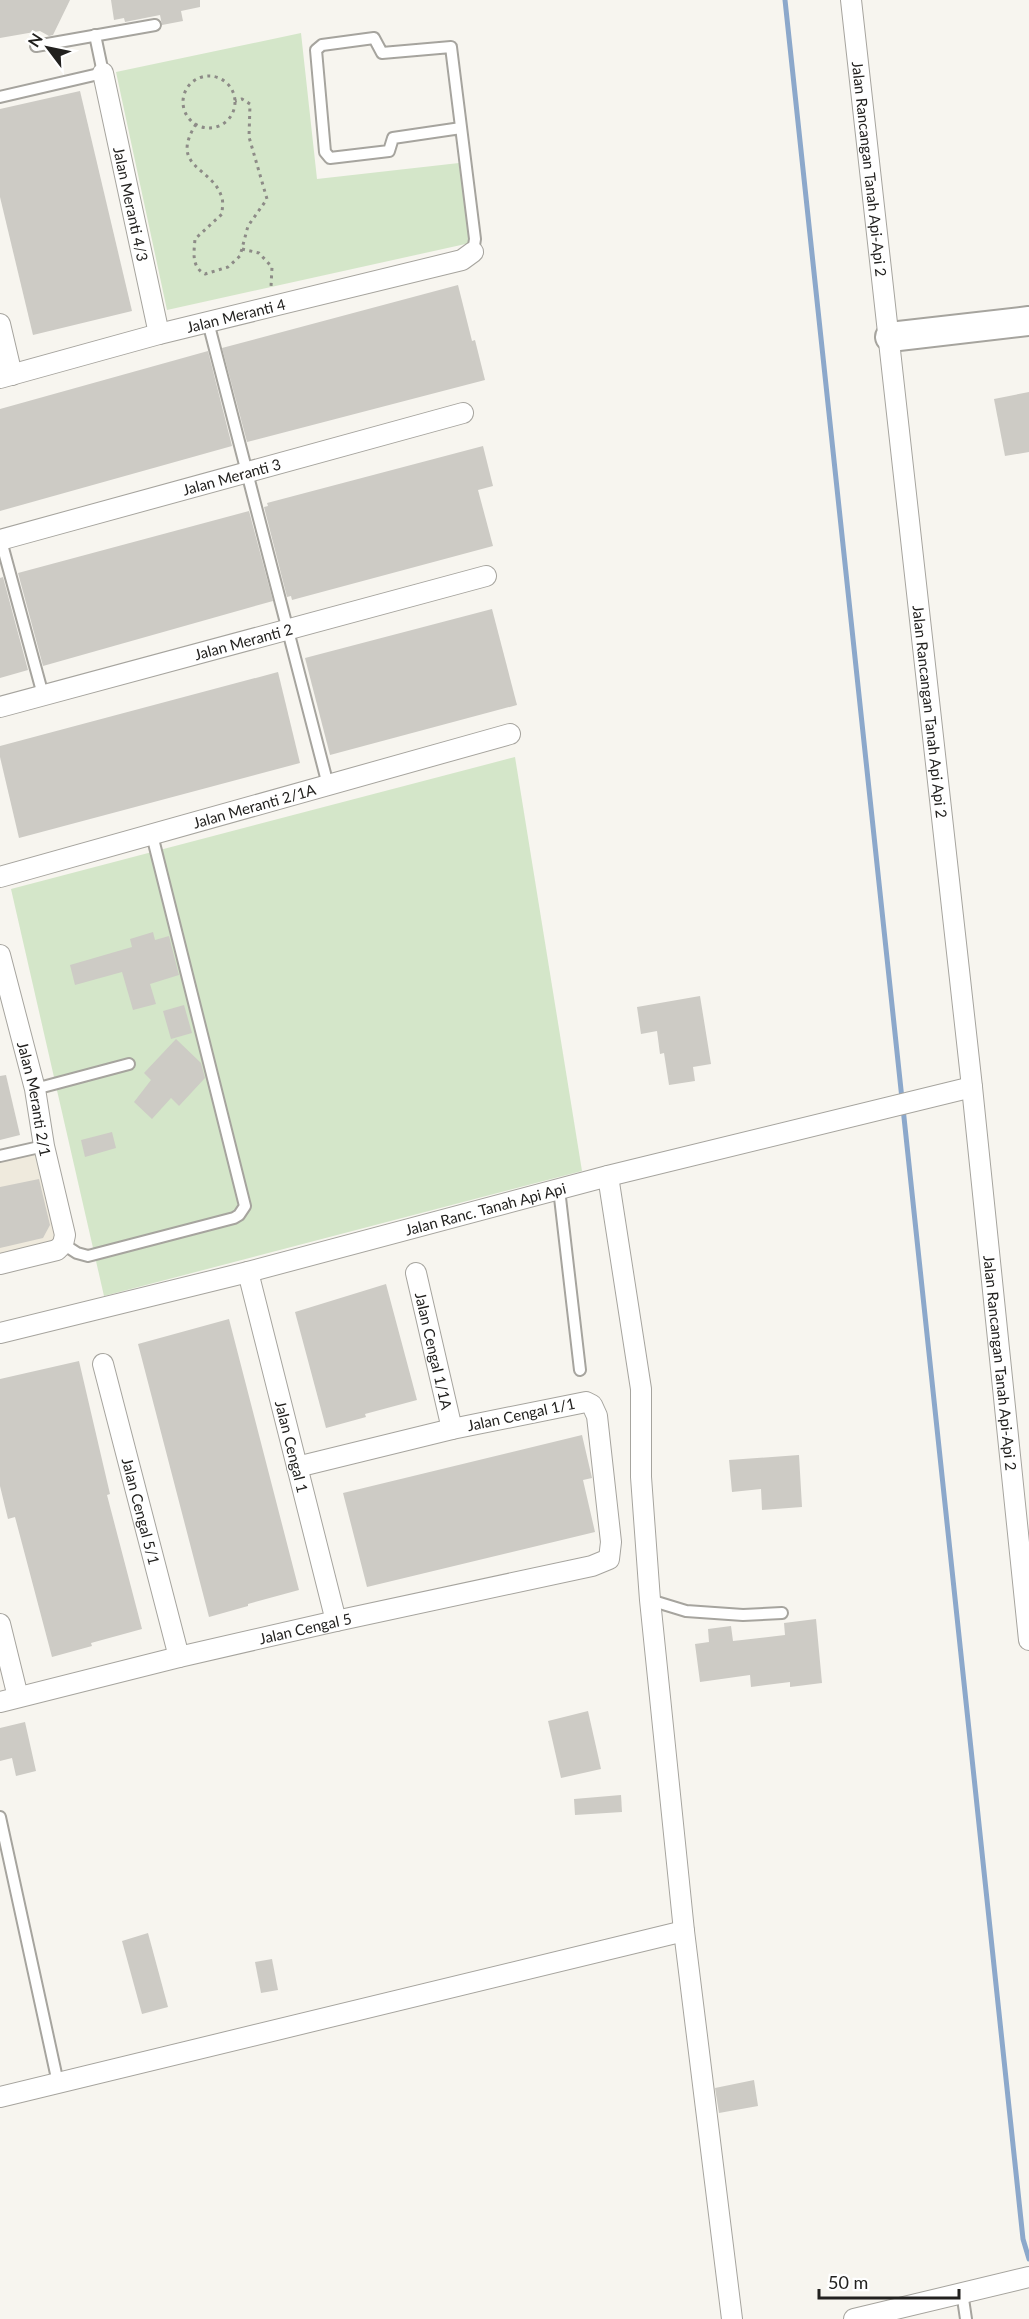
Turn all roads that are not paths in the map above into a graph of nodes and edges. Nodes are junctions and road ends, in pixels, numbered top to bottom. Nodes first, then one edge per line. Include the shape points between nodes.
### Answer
1 (851, 0) edge
2 (155, 25) dead end
3 (95, 35) junction
4 (36, 46) dead end
5 (103, 73) junction
6 (0, 97) edge
7 (461, 128) junction
8 (473, 252) joint
9 (1029, 321) edge
10 (208, 322) junction
11 (0, 324) edge
12 (159, 334) junction
13 (890, 337) junction
14 (6, 377) edge
15 (463, 413) dead end
16 (247, 472) junction
17 (0, 539) edge
18 (486, 576) dead end
19 (288, 630) junction
20 (43, 695) junction
21 (0, 707) edge
22 (510, 734) dead end
23 (328, 785) junction
24 (152, 835) junction
25 (0, 877) edge
26 (0, 955) edge
27 (129, 1064) dead end
28 (972, 1087) junction
29 (35, 1089) junction
30 (44, 1146) junction
31 (0, 1156) edge
32 (608, 1176) junction
33 (559, 1189) junction
34 (63, 1244) junction
35 (0, 1264) edge
36 (248, 1272) junction
37 (416, 1273) dead end
38 (0, 1333) edge
39 (103, 1364) dead end
40 (580, 1370) dead end
41 (452, 1429) junction
42 (297, 1467) junction
43 (609, 1559) joint
44 (650, 1600) junction
45 (782, 1613) dead end
46 (336, 1621) junction
47 (0, 1624) edge
48 (1029, 1640) edge
49 (180, 1657) junction
50 (9, 1700) edge
51 (0, 1817) edge
52 (684, 1931) junction
53 (58, 2083) junction
54 (0, 2097) edge
55 (1029, 2277) edge
56 (962, 2292) junction
57 (732, 2319) edge
58 (854, 2319) edge
59 (966, 2319) edge

1 - 13 street, Jalan Rancangan Tanah Api-Api 2
2 - 3 lane
3 - 4 lane
3 - 5 lane
5 - 6 lane
5 - 12 street, Jalan Meranti 4/3
7 - 7 lane via 451,47 382,53 374,38 322,45 316,50 325,152 330,158 389,151 393,138
7 - 8 lane via 475,238
8 - 10 street, Jalan Meranti 4 via 462,260
9 - 13 street
10 - 12 street, Jalan Meranti 4
10 - 16 lane
11 - 14 street
12 - 14 street, Jalan Meranti 4
13 - 28 street, Jalan Rancangan Tanah Api Api 2
15 - 16 street, Jalan Meranti 3
16 - 17 street, Jalan Meranti 3
16 - 19 lane
17 - 20 lane
18 - 19 street, Jalan Meranti 2
19 - 20 street, Jalan Meranti 2
19 - 23 lane
20 - 21 street, Jalan Meranti 2
22 - 23 street, Jalan Meranti 2/1A
23 - 24 street, Jalan Meranti 2/1A
24 - 25 street, Jalan Meranti 2/1A
24 - 34 lane via 244,1206 234,1218 88,1256
26 - 29 street, Jalan Meranti 2/1
27 - 29 lane
28 - 32 street, Jalan Ranc. Tanah Api Api
28 - 48 street, Jalan Rancangan Tanah Api-Api 2
29 - 30 street, Jalan Meranti 2/1
30 - 31 lane
30 - 34 street, Jalan Meranti 2/1 via 65,1235
32 - 33 street, Jalan Ranc. Tanah Api Api
32 - 44 street via 641,1389 641,1477
33 - 36 street, Jalan Ranc. Tanah Api Api
33 - 40 lane
34 - 35 street via 57,1250
36 - 38 street, Jalan Ranc. Tanah Api Api
36 - 42 street, Jalan Cengal 1
37 - 41 street, Jalan Cengal 1/1A
39 - 49 street, Jalan Cengal 5/1
41 - 42 street, Jalan Cengal 1/1
41 - 43 street, Jalan Cengal 1/1 via 580,1401 592,1405 600,1439 611,1542
42 - 46 street, Jalan Cengal 1
43 - 46 street, Jalan Cengal 5 via 592,1566
44 - 45 lane via 686,1611
44 - 52 street
46 - 49 street, Jalan Cengal 5
47 - 50 street
49 - 50 street, Jalan Cengal 5
51 - 53 lane
52 - 53 street
52 - 57 street
53 - 54 street
55 - 56 street
56 - 58 street
56 - 59 lane

